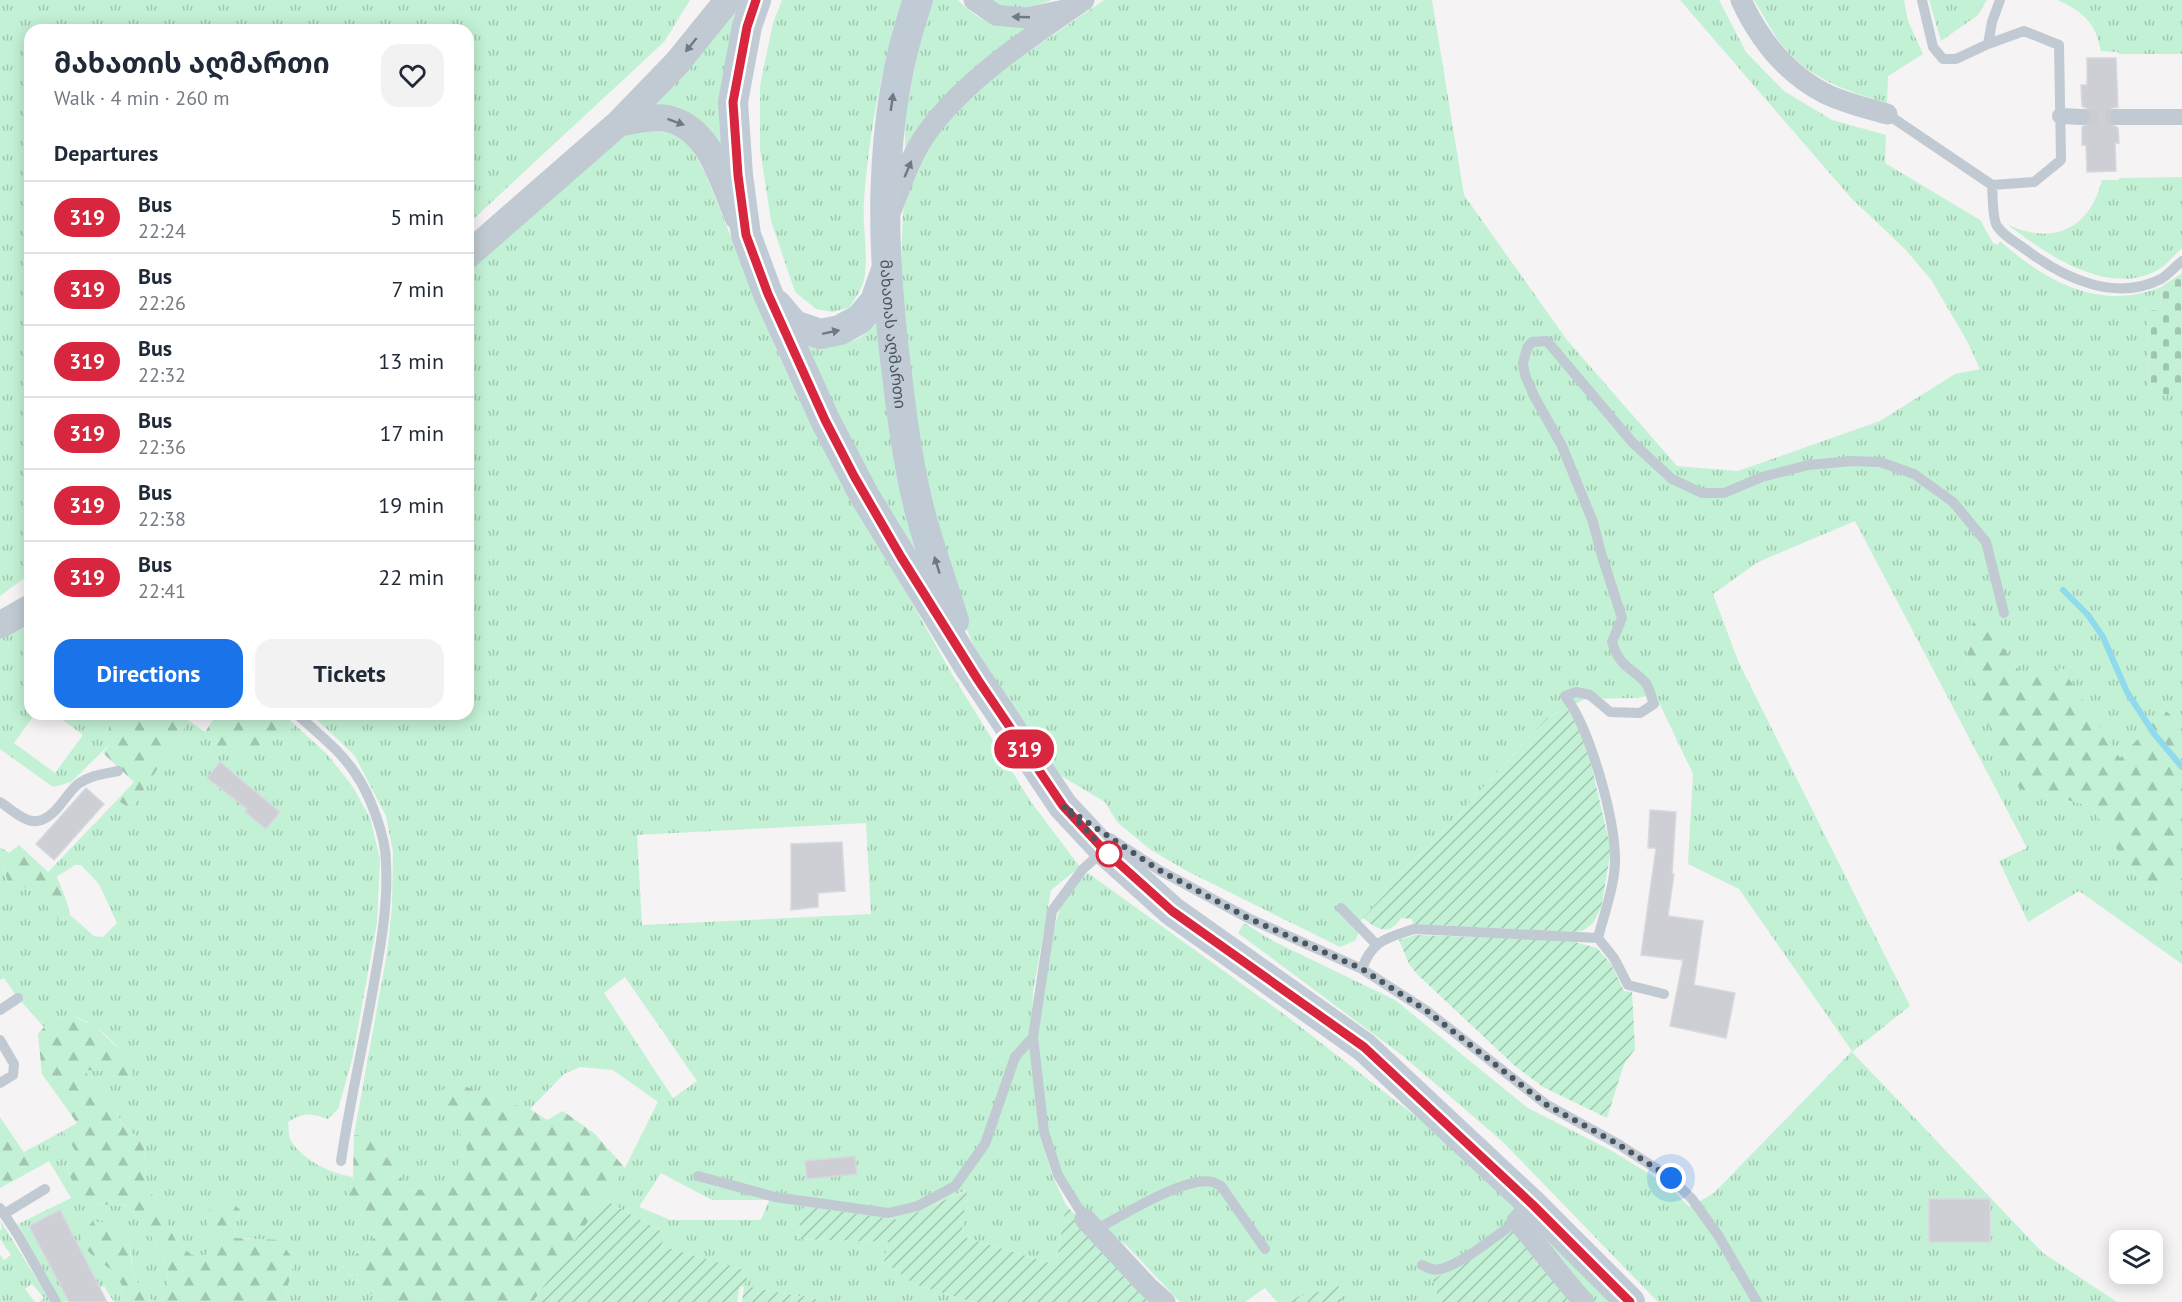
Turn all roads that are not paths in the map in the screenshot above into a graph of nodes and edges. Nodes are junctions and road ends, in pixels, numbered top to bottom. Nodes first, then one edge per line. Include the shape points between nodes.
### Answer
1 (728, 0) edge
2 (756, 0) edge
3 (918, 0) edge
4 (974, 0) edge
5 (1741, 0) edge
6 (1922, 0) edge
7 (2000, 0) edge
8 (1078, 4) edge
9 (1988, 44) junction
10 (1887, 114) joint
11 (2060, 116) junction
12 (2082, 117) tunnel mouth
13 (2118, 117) tunnel mouth
14 (2182, 117) edge
15 (619, 123) junction
16 (1992, 185) junction
17 (886, 223) junction
18 (746, 235) junction
19 (474, 250) edge
20 (2182, 261) edge
21 (887, 269) junction
22 (768, 294) junction
23 (24, 611) edge
24 (2004, 613) dead end
25 (0, 625) edge
26 (966, 662) junction
27 (304, 720) edge
28 (118, 771) dead end
29 (0, 802) edge
30 (1063, 806) junction
31 (1104, 850) junction
32 (1341, 908) dead end
33 (1598, 938) junction
34 (1376, 944) junction
35 (1362, 969) junction
36 (1664, 994) dead end
37 (18, 998) dead end
38 (0, 1010) edge
39 (1033, 1037) junction
40 (0, 1040) edge
41 (0, 1083) edge
42 (341, 1161) dead end
43 (698, 1176) dead end
44 (45, 1189) dead end
45 (2, 1211) edge
46 (1525, 1213) junction
47 (1090, 1224) junction
48 (1265, 1249) dead end
49 (1422, 1265) dead end
50 (56, 1302) edge
51 (1165, 1302) edge
52 (1584, 1302) edge
53 (1630, 1302) edge
54 (1757, 1302) edge

1 -> 15 street via 677,63
2 - 18 main road, მახათას აღმართი via 733,102
17 -> 3 main road, მახათას აღმართი via 891,101 905,35
8 -> 4 street via 1026,18 996,15
5 - 10 street via 1769,48 1785,66 1823,93
6 - 9 lane via 1933,47 1943,59 1956,59
7 - 9 lane
17 -> 8 street via 910,164 943,112 990,69
9 - 11 lane via 2024,31 2059,45
10 - 16 lane
11 - 12 street
11 - 16 lane via 2061,160 2034,182
13 - 14 street
15 -> 18 street via 663,118 696,132 709,150
15 - 19 street
16 - 20 lane via 1996,224 2041,261 2072,278 2104,288 2135,288 2162,278
17 - 21 main road, მახათას აღმართი
18 - 22 main road, მახათას აღმართი
22 -> 21 main road via 794,325 820,334 840,330 860,319 875,301
26 -> 21 main road, მახათას აღმართი via 920,511 893,351
22 - 26 main road, მახათას აღმართი via 864,495
23 - 25 street
24 - 33 lane via 1986,542 1953,502 1914,474 1880,462 1808,465 1762,477 1724,493 1702,493 1672,479 1633,443 1547,341 1532,342 1523,363 1525,375 1562,446 1593,522 1622,618 1612,642 1617,658 1647,683 1654,704 1640,714 1610,712 1590,695 1576,692 1565,696 1592,753 1616,857
26 - 30 main road, მახათას აღმართი
27 - 42 lane via 341,754 356,774 371,803 387,861 384,924
28 - 29 lane via 85,780 47,818 35,822
30 - 31 main road, მახათას აღმართი
30 - 35 lane via 1159,870 1248,918
31 - 39 lane via 1083,869 1052,911
31 - 46 main road, მახათას აღმართი via 1172,911 1364,1047
32 - 34 lane
33 - 34 lane via 1414,928
33 - 36 lane via 1628,985
34 - 35 lane
35 - 54 lane via 1427,1011 1547,1105 1671,1178 1718,1235
37 - 38 lane
39 - 43 lane via 1015,1057 985,1144 955,1186 918,1206 888,1214 775,1197
39 - 47 lane via 1044,1132 1058,1175
40 - 41 lane via 14,1064 13,1075
44 - 45 lane
45 - 50 lane
46 - 49 lane via 1485,1245 1445,1268
46 - 52 street via 1538,1246
46 - 53 main road, მახათას აღმართი
47 - 48 lane via 1168,1191 1196,1182 1212,1182 1221,1186
47 - 51 street

